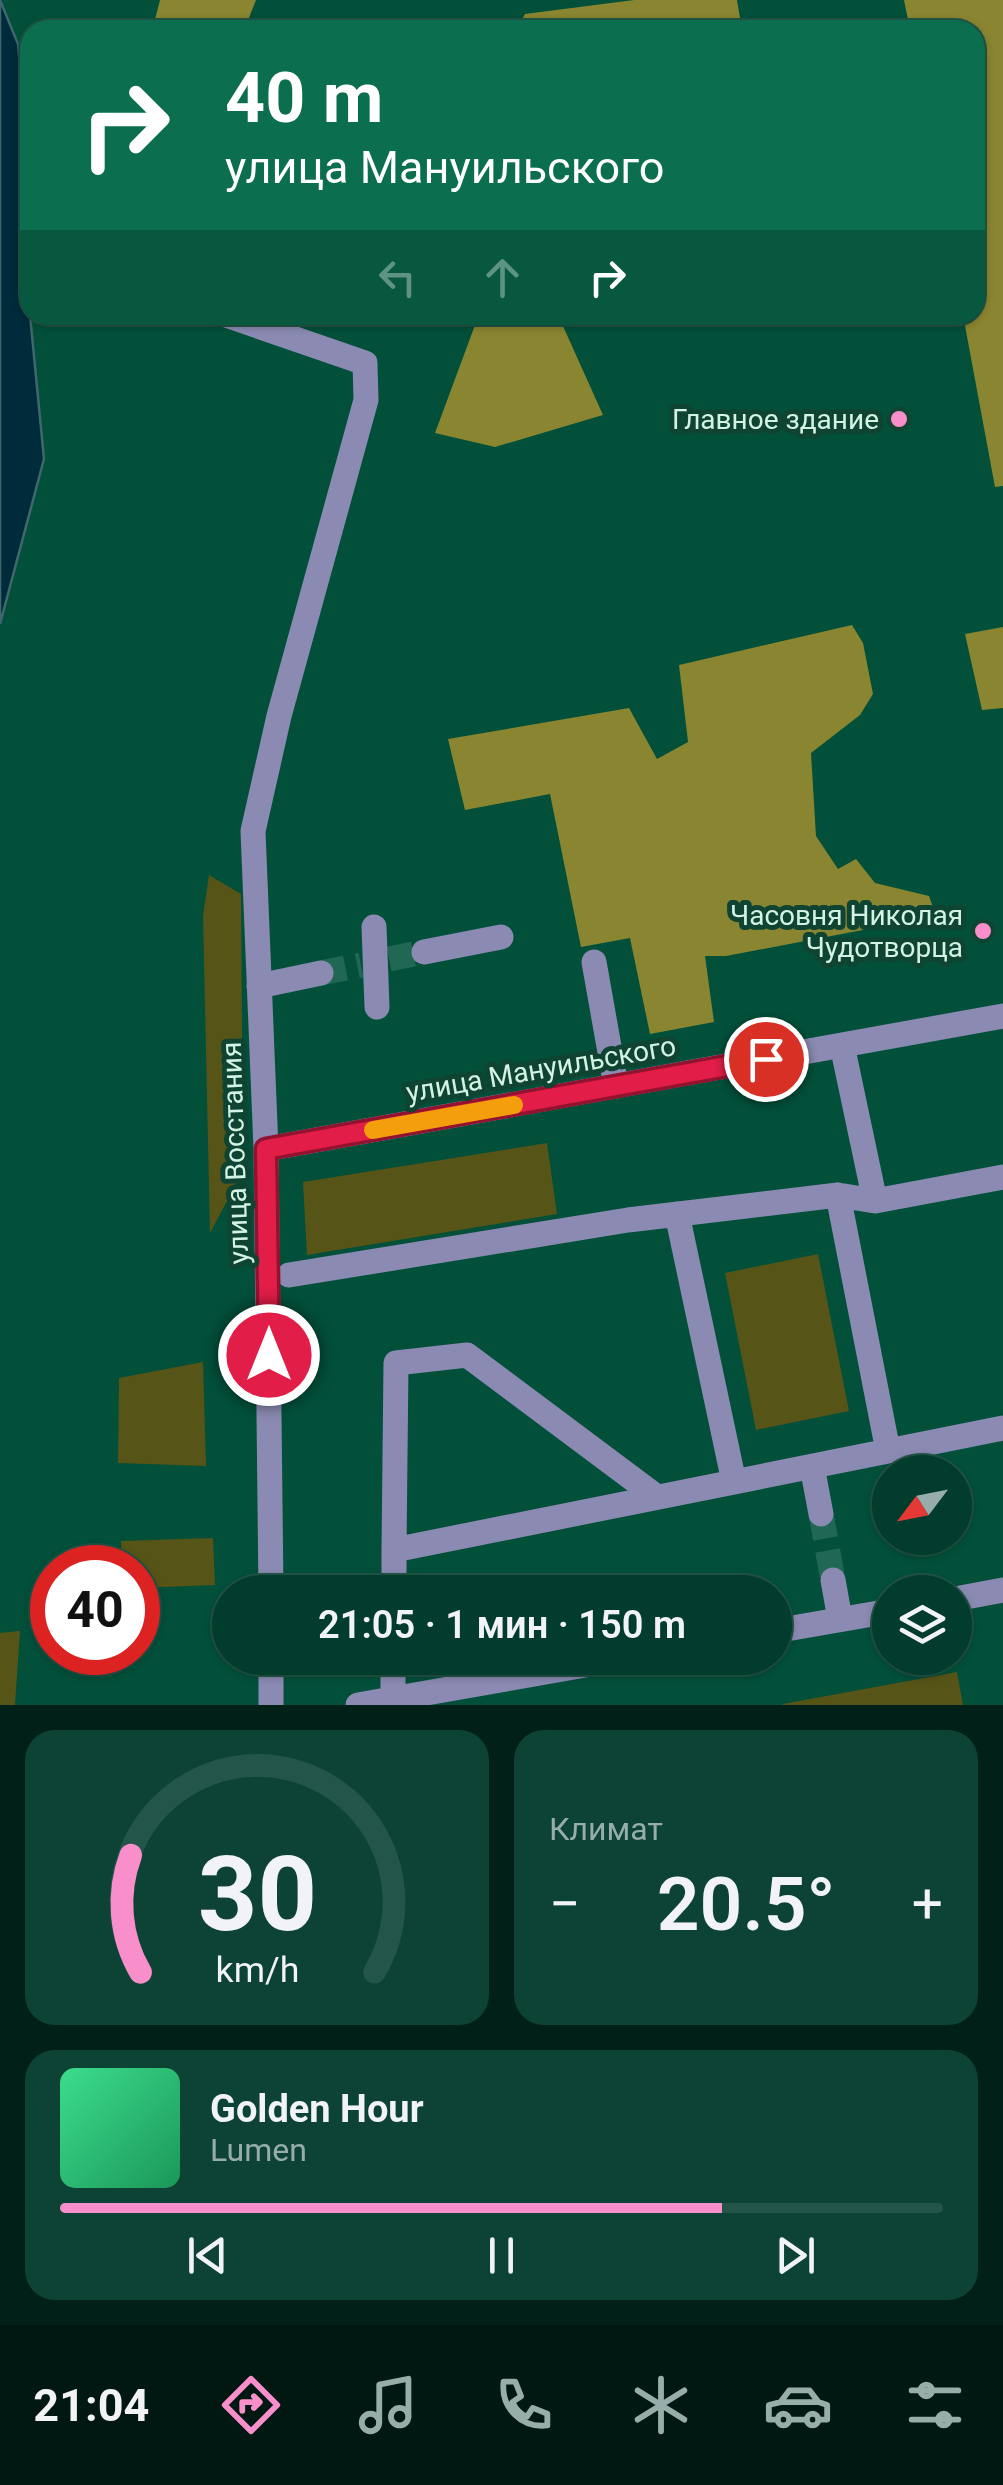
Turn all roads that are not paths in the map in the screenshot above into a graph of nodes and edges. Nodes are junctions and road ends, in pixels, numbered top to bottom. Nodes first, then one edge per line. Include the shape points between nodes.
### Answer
1 (255, 325) edge
2 (374, 927) dead end
3 (502, 937) dead end
4 (424, 952) tunnel mouth
5 (594, 962) dead end
6 (321, 974) tunnel mouth
7 (259, 986) junction
8 (377, 1007) dead end
9 (1003, 1016) edge
10 (842, 1046) junction
11 (616, 1086) junction
12 (266, 1149) junction
13 (1003, 1176) edge
14 (838, 1195) junction
15 (875, 1201) junction
16 (677, 1214) junction
17 (289, 1274) dead end
18 (1003, 1428) edge
19 (888, 1451) junction
20 (812, 1466) junction
21 (734, 1482) junction
22 (656, 1497) junction
23 (821, 1514) tunnel mouth
24 (394, 1550) junction
25 (270, 1575) edge
26 (394, 1575) edge
27 (833, 1580) tunnel mouth
28 (1003, 1590) edge
29 (972, 1596) edge
30 (872, 1614) edge
31 (840, 1620) junction
32 (792, 1628) edge
33 (271, 1675) edge
34 (393, 1675) edge
35 (536, 1675) edge
36 (392, 1702) edge
37 (271, 1705) edge
38 (358, 1705) edge

1 - 7 street, улица Восстания via 366,364 366,400 252,831
2 - 8 street
3 - 4 street
5 - 11 street
6 - 7 street
7 - 12 street, улица Восстания
9 - 10 street, улица Мануильского
10 - 11 street, улица Мануильского
10 - 15 street
11 - 12 street, улица Мануильского
12 - 25 street, улица Восстания
13 - 15 street
14 - 15 street
14 - 16 street
14 - 19 street
16 - 17 street
16 - 21 street
18 - 19 street
19 - 20 street
20 - 21 street
20 - 23 street
21 - 22 street
22 - 24 street
22 - 24 street via 468,1356 396,1363
24 - 26 street
27 - 31 street
28 - 29 street
30 - 31 street
31 - 32 street
33 - 37 street
34 - 36 street
35 - 36 street
36 - 38 street

